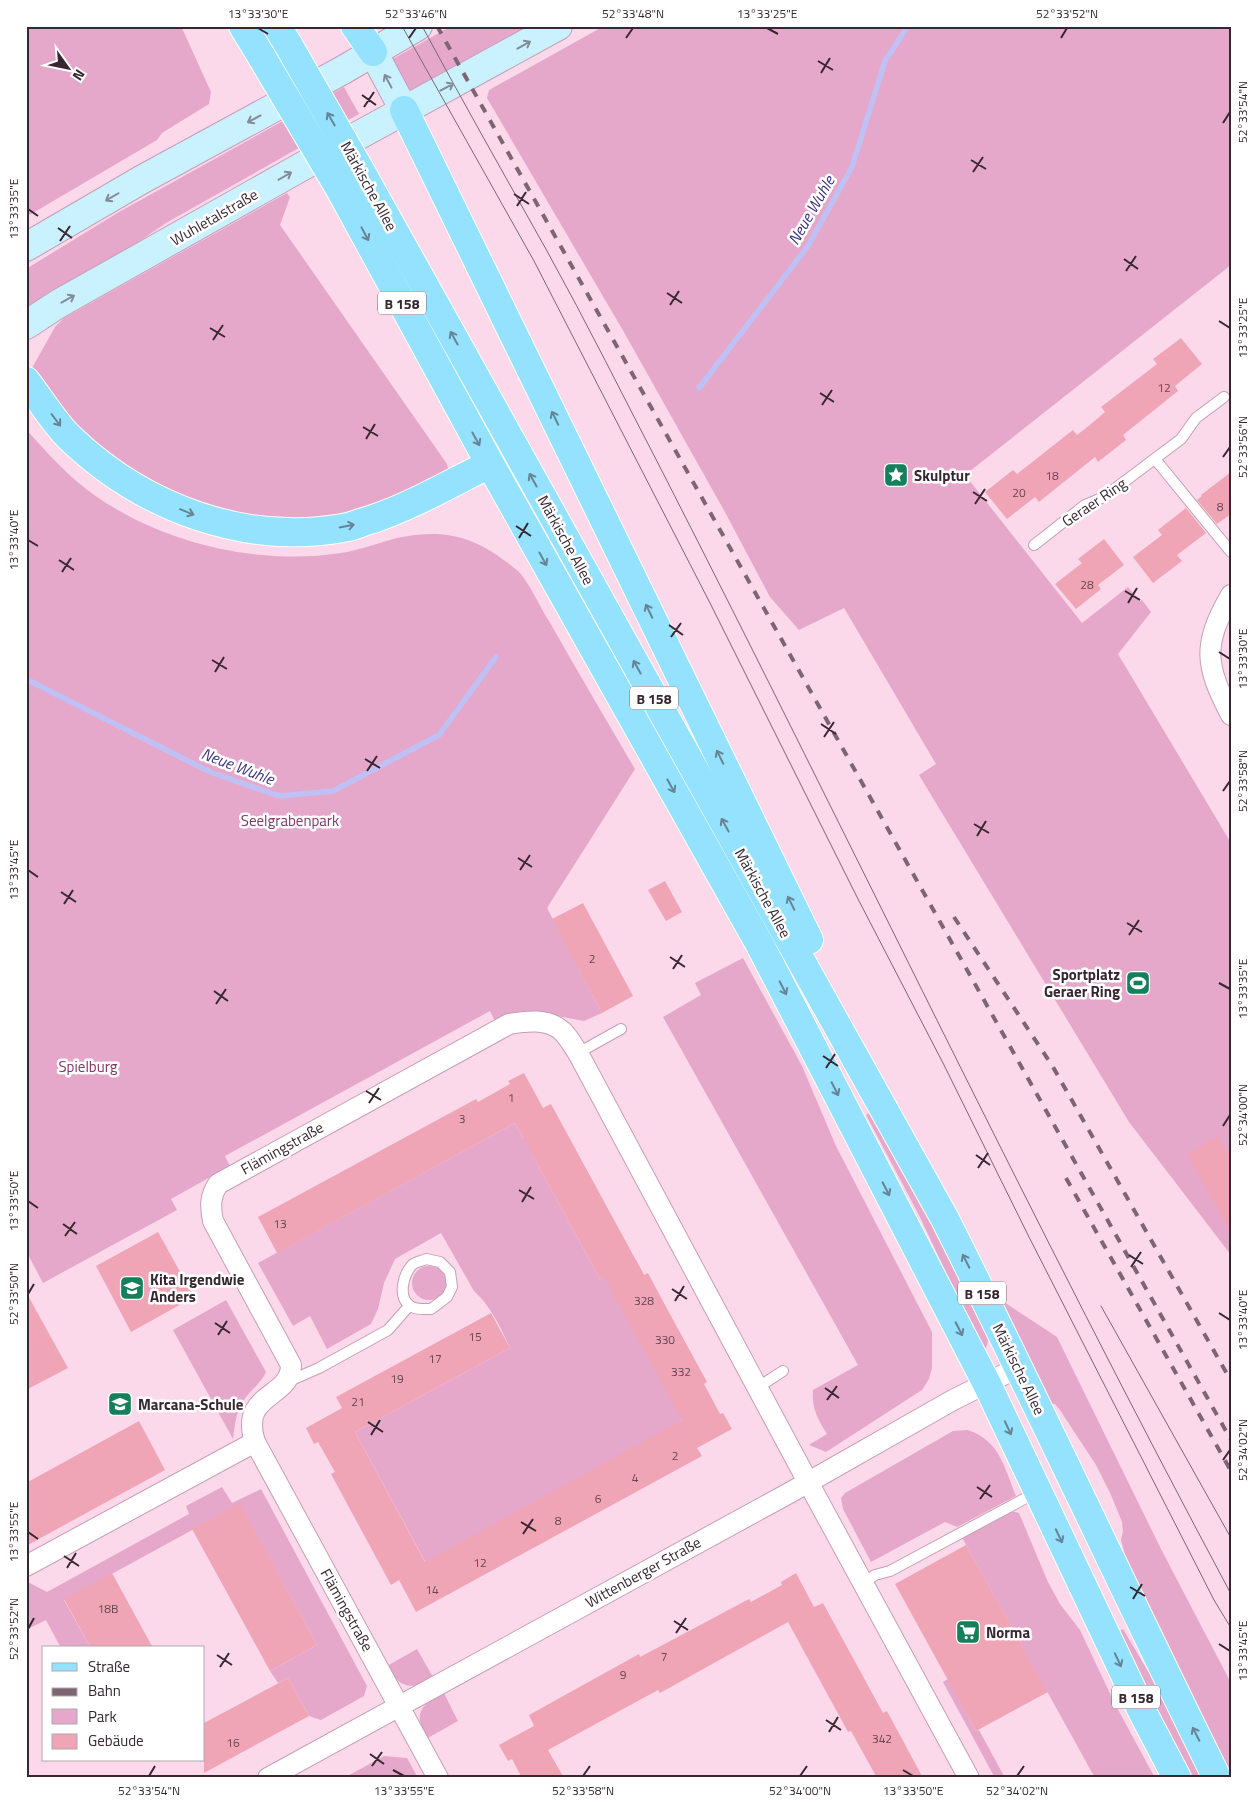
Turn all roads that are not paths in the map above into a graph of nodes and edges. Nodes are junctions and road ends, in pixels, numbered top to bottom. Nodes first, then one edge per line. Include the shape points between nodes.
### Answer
1 (243, 26) edge
2 (354, 26) edge
3 (418, 26) edge
4 (558, 26) edge
5 (283, 36) edge
6 (372, 52) junction
7 (404, 110) junction
8 (26, 247) edge
9 (26, 325) edge
10 (26, 381) edge
11 (1224, 397) dead end
12 (1155, 459) junction
13 (490, 464) junction
14 (1034, 545) dead end
15 (1231, 552) edge
16 (1231, 595) edge
17 (1231, 715) edge
18 (621, 1029) dead end
19 (578, 1053) junction
20 (945, 1219) junction
21 (410, 1306) junction
22 (1019, 1367) junction
23 (784, 1371) dead end
24 (287, 1382) junction
25 (987, 1384) junction
26 (757, 1388) junction
27 (255, 1442) junction
28 (808, 1482) junction
29 (1038, 1492) junction
30 (26, 1566) edge
31 (863, 1583) junction
32 (399, 1706) junction
33 (268, 1778) edge
34 (438, 1778) edge
35 (969, 1778) edge
36 (1177, 1778) edge
37 (1217, 1778) edge

1 -> 13 main road, Märkische Allee / B 158, bridge via 341,191
2 - 6 main road
3 - 6 main road
7 -> 4 main road, Wuhletalstraße
20 -> 5 main road, Märkische Allee / B 158, bridge
7 -> 6 main road
6 -> 8 main road
9 -> 7 main road, Wuhletalstraße
20 -> 7 main road
10 -> 13 main road via 69,437 111,472 159,501 205,519 264,530 302,532 349,527 399,510
11 - 12 lane, Geraer Ring via 1196,418 1180,438
12 - 14 lane, Geraer Ring via 1104,498 1085,505
12 - 15 lane
13 -> 25 main road, Märkische Allee / B 158 via 760,945
16 - 17 street via 1211,639 1211,670
18 - 19 lane
19 - 24 street, Flämingstraße via 561,1030 545,1022 528,1020 509,1024 218,1184 211,1201 213,1221 291,1366
19 - 26 street
22 -> 20 main road, Märkische Allee / B 158
21 - 21 lane via 431,1309 447,1297 452,1287 450,1272 440,1262 426,1259 412,1264 402,1291
21 - 24 lane, Flämingstraße via 388,1330
22 - 25 street, Wittenberger Straße
37 -> 22 main road, Märkische Allee / B 158
23 - 26 lane
24 - 27 street, Flämingstraße via 262,1401 254,1412 251,1430
25 - 28 street, Wittenberger Straße
25 -> 29 main road, Märkische Allee / B 158
26 - 28 street
27 - 30 street
27 - 32 street, Flämingstraße
28 - 31 street
28 - 32 street, Wittenberger Straße
29 - 31 lane
29 -> 36 main road, Märkische Allee / B 158
31 - 35 street
32 - 33 street, Wittenberger Straße
32 - 34 street, Flämingstraße

